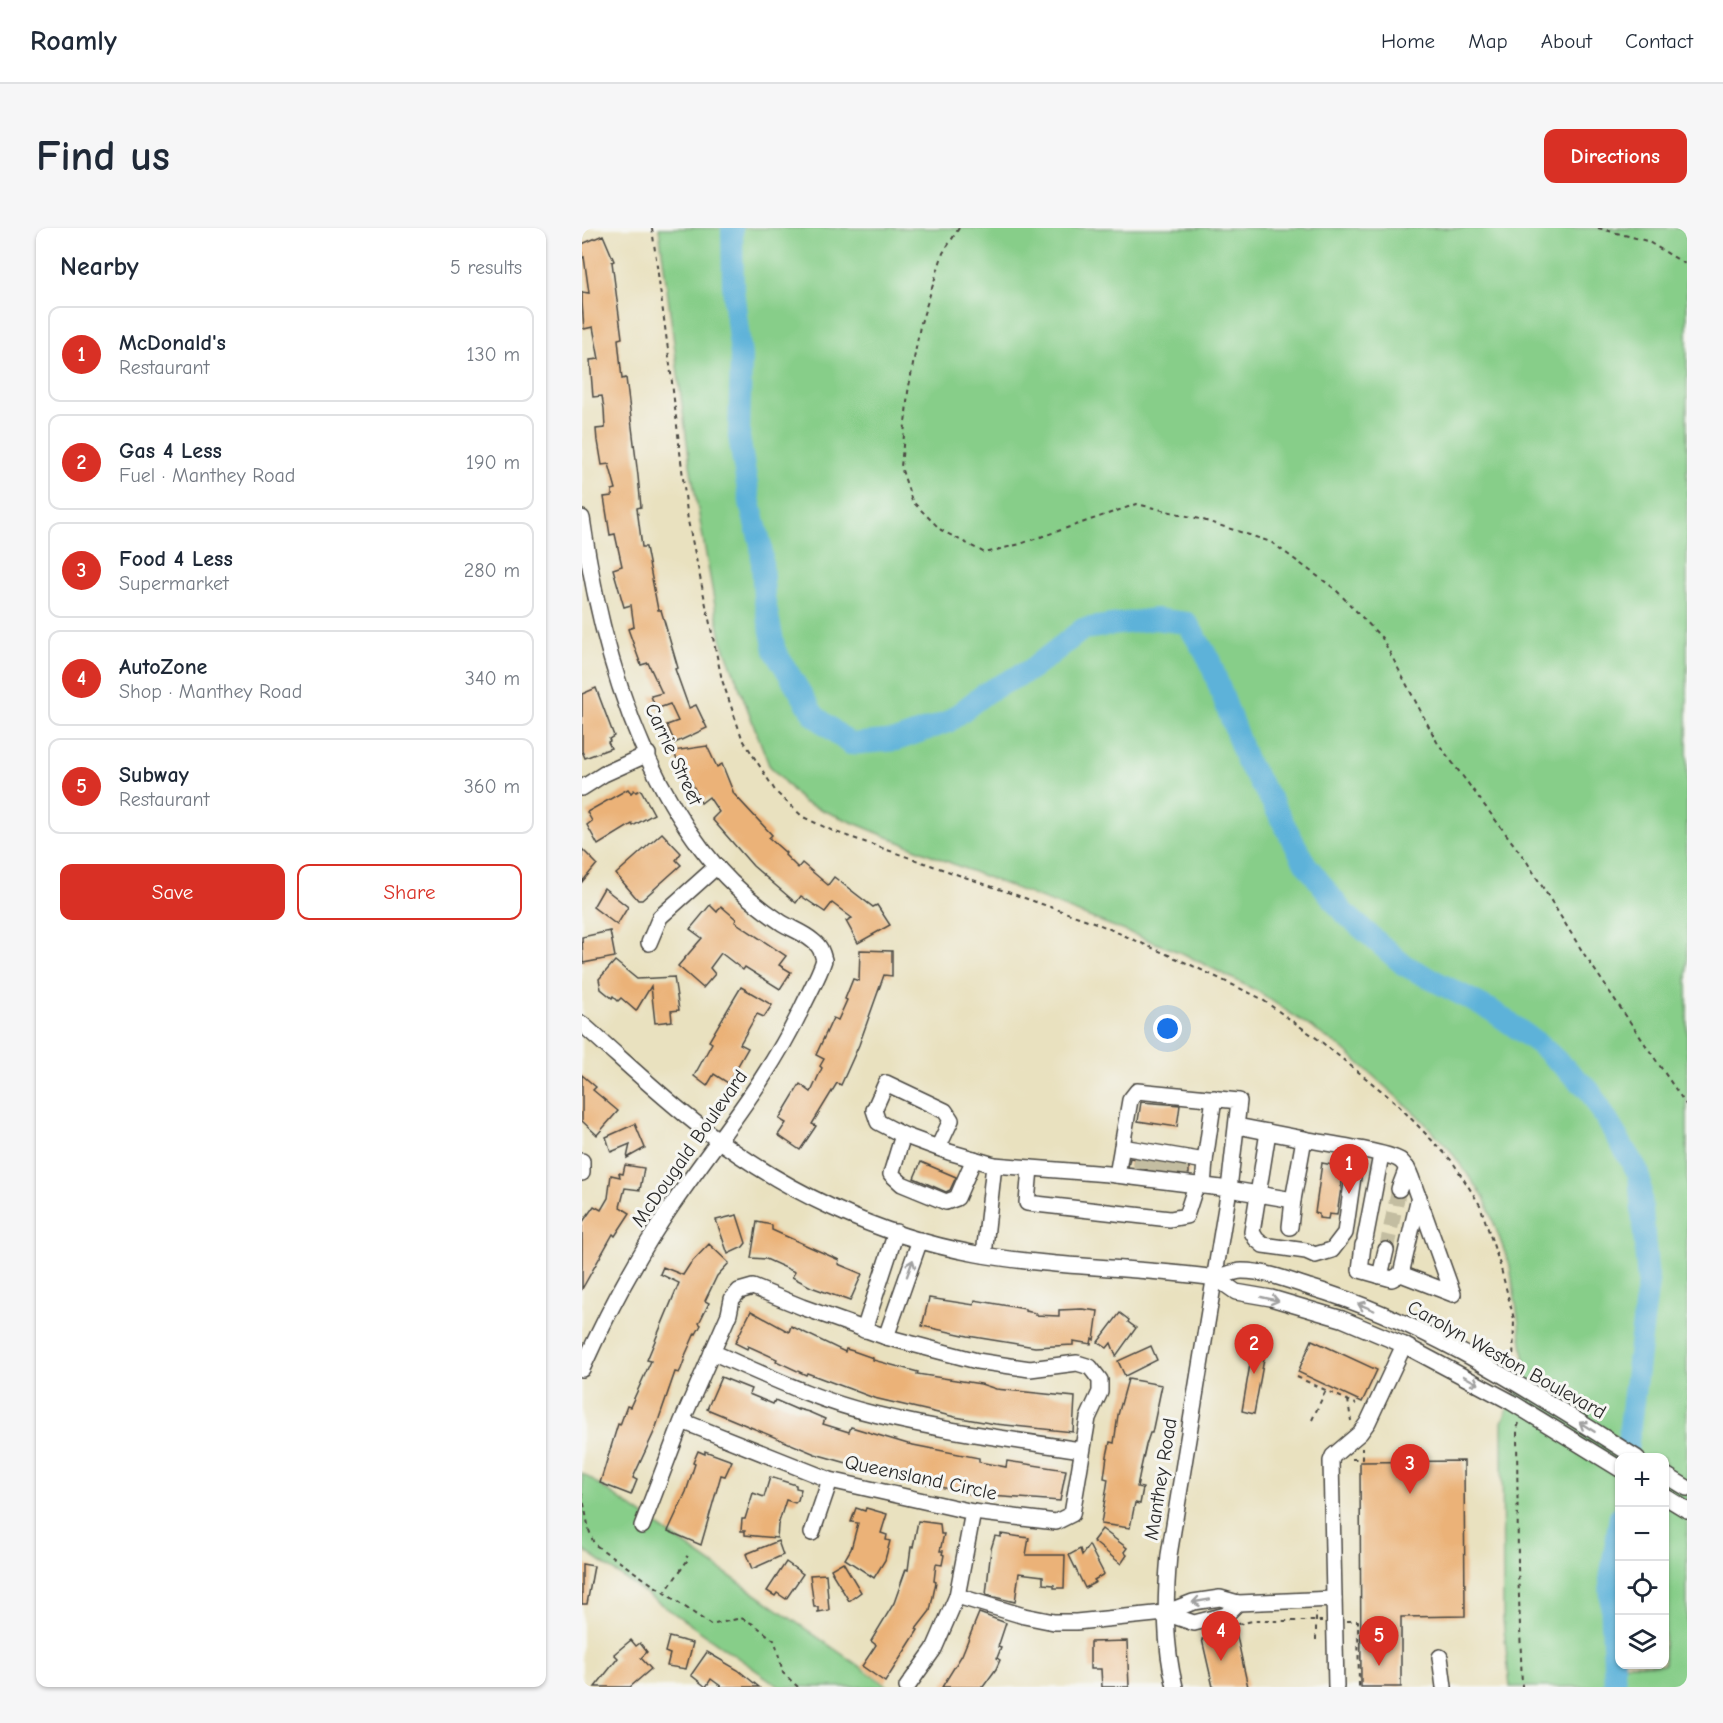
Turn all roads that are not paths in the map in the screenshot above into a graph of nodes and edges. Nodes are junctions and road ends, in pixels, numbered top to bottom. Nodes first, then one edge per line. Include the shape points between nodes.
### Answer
1 (582, 519) edge
2 (587, 585) edge
3 (648, 754) junction
4 (582, 788) edge
5 (717, 866) junction
6 (649, 943) dead end
7 (822, 949) joint
8 (582, 1024) edge
9 (1214, 1098) junction
10 (1237, 1126) junction
11 (1268, 1132) junction
12 (903, 1136) junction
13 (1304, 1140) junction
14 (719, 1141) junction
15 (1122, 1147) junction
16 (938, 1148) junction
17 (1357, 1149) junction
18 (1381, 1155) junction
19 (974, 1159) junction
20 (582, 1161) edge
21 (1204, 1161) junction
22 (994, 1165) junction
23 (1161, 1167) junction
24 (1030, 1168) junction
25 (1407, 1168) junction
26 (582, 1173) edge
27 (1117, 1175) junction
28 (1200, 1185) junction
29 (1399, 1189) tunnel mouth
30 (1229, 1190) junction
31 (1257, 1194) junction
32 (1419, 1197) junction
33 (1293, 1200) junction
34 (1290, 1227) dead end
35 (896, 1232) junction
36 (920, 1240) junction
37 (1386, 1250) tunnel mouth
38 (984, 1255) junction
39 (1401, 1274) junction
40 (1380, 1276) junction
41 (1216, 1278) junction
42 (876, 1293) junction
43 (898, 1300) junction
44 (864, 1330) junction
45 (886, 1337) junction
46 (1404, 1345) junction
47 (712, 1352) junction
48 (582, 1369) edge
49 (682, 1421) junction
50 (1082, 1450) junction
51 (1629, 1453) edge
52 (1615, 1466) edge
53 (1669, 1477) edge
54 (830, 1480) junction
55 (1687, 1488) edge
56 (1669, 1499) edge
57 (1687, 1510) edge
58 (973, 1512) junction
59 (642, 1526) dead end
60 (812, 1533) dead end
61 (957, 1596) junction
62 (1334, 1599) junction
63 (1166, 1613) junction
64 (1440, 1656) dead end
65 (907, 1687) edge
66 (1175, 1687) edge
67 (1336, 1687) edge
68 (1444, 1687) edge

1 - 2 street, Carrie Street
2 - 3 street, Carrie Street
3 - 4 street
3 - 5 street, Carrie Street via 684,825
5 - 6 street via 660,917
5 - 7 street, Carrie Street via 765,912
7 - 14 street, McDougald Boulevard via 821,968 789,1036
8 - 14 street, Carolyn Weston Boulevard
9 - 10 street, Manthey Road via 1239,1101
9 - 15 street via 1137,1091 1131,1100
9 - 21 street
10 - 11 street
10 - 30 street, Manthey Road
11 - 13 street
11 - 31 street
12 - 16 street
12 - 16 street via 878,1122 874,1110 886,1083 945,1112 951,1120
12 - 19 street via 891,1174 902,1184 946,1202 957,1198
13 - 17 street
13 - 33 street
14 - 35 street, Carolyn Weston Boulevard via 818,1202
14 - 48 street, McDougald Boulevard via 636,1261
15 - 23 street
15 - 27 street
16 - 19 street
17 - 18 street
17 - 31 street via 1345,1233 1332,1250 1315,1255 1263,1245 1252,1232
18 - 25 street via 1399,1160
18 - 40 street via 1360,1270
19 - 22 street
20 - 26 street
21 - 23 street
21 - 28 street
22 - 24 street
22 - 38 street
23 - 27 street
23 - 28 street
24 - 27 street
24 - 28 street via 1027,1203 1170,1219 1186,1216
25 - 29 street
25 - 32 street
28 - 30 street
30 - 31 street
30 - 41 street, Manthey Road
31 - 33 street
32 - 39 street
32 - 39 street via 1453,1294
33 - 34 street
35 - 36 street, Carolyn Weston Boulevard
35 - 42 street
36 - 38 street, Carolyn Weston Boulevard
43 -> 36 street
37 - 40 street
38 - 41 street, Carolyn Weston Boulevard
39 - 40 street via 1392,1279
41 -> 46 street, Carolyn Weston Boulevard via 1236,1292 1342,1319
51 -> 41 street, Carolyn Weston Boulevard via 1512,1380 1420,1331 1341,1296 1270,1275 1240,1271
41 - 63 street, Manthey Road via 1169,1555
42 - 43 street
42 - 44 street
43 - 45 street
44 - 45 street, Queensland Circle
44 - 47 street, Queensland Circle via 753,1287 739,1291 732,1299
45 - 50 street, Queensland Circle via 978,1361 1030,1369 1077,1363 1090,1367 1100,1380 1100,1392 1088,1418
46 -> 52 street, Carolyn Weston Boulevard via 1527,1412
46 - 62 street via 1368,1422 1331,1461
47 - 49 street, Queensland Circle
47 - 50 street via 790,1386 873,1414 956,1432
49 - 54 street, Queensland Circle
49 - 59 street
50 - 58 street, Queensland Circle via 1072,1514 1056,1522
53 - 55 street
54 - 58 street, Queensland Circle
54 - 60 street
56 - 57 street
58 - 61 street
61 - 63 street via 1054,1622
61 - 65 street via 934,1649
62 - 63 street via 1238,1603 1226,1615 1194,1623
62 - 67 street
63 - 66 street, Manthey Road
64 - 68 street

